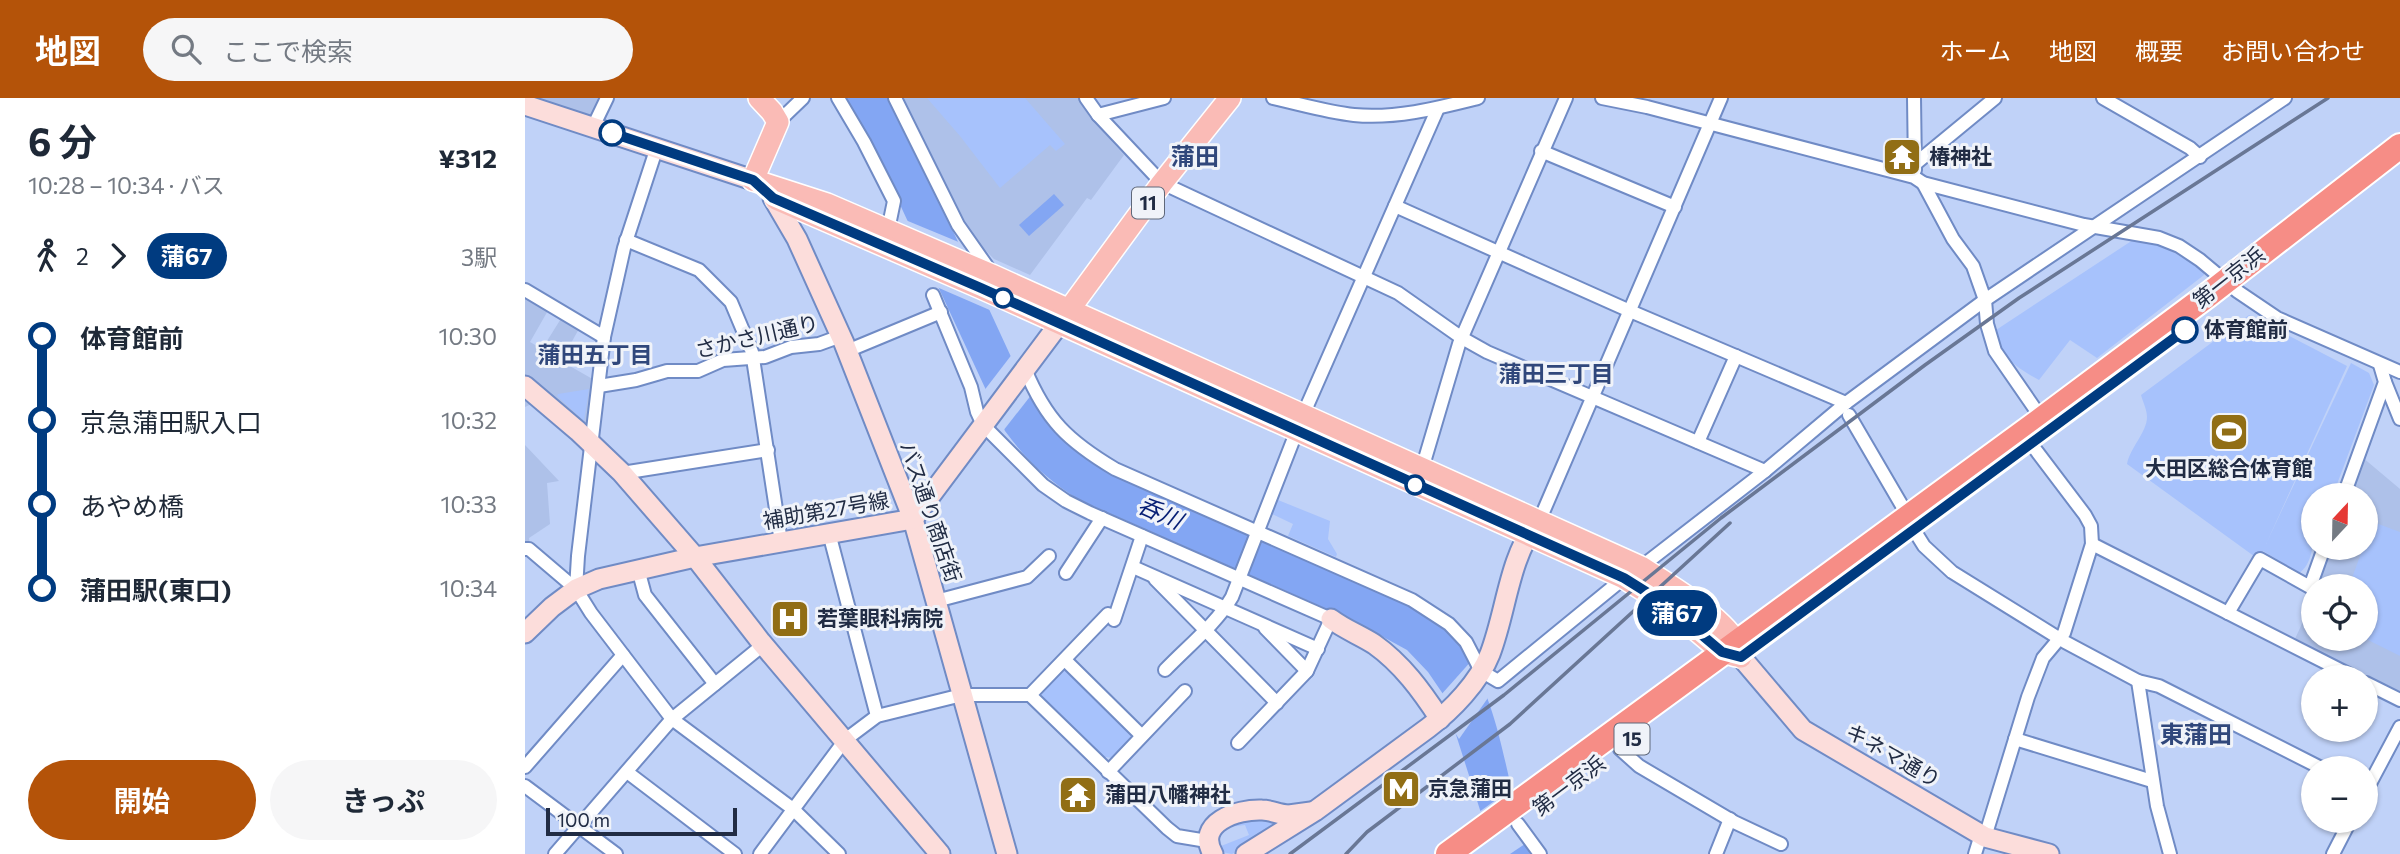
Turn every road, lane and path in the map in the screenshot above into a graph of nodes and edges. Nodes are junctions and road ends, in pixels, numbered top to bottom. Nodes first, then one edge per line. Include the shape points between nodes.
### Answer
1 (607, 98) edge
2 (759, 98) edge
3 (803, 98) edge
4 (838, 98) edge
5 (895, 98) edge
6 (1086, 98) edge
7 (1164, 98) edge
8 (1230, 98) edge
9 (1273, 98) edge
10 (1478, 98) edge
11 (1566, 98) edge
12 (1602, 98) edge
13 (1721, 98) edge
14 (1914, 98) edge
15 (1995, 98) edge
16 (2103, 98) edge
17 (2285, 98) edge
18 (525, 105) edge
19 (1438, 108) junction
20 (1098, 115) junction
21 (778, 122) junction
22 (1711, 124) junction
23 (593, 127) junction
24 (2400, 146) edge
25 (657, 148) junction
26 (1541, 151) junction
27 (2200, 157) junction
28 (2400, 165) edge
29 (1917, 175) junction
30 (753, 180) junction
31 (1162, 183) junction
32 (773, 198) junction
33 (1395, 206) junction
34 (1675, 207) junction
35 (2094, 226) junction
36 (887, 230) junction
37 (626, 240) junction
38 (1497, 253) junction
39 (1364, 277) junction
40 (988, 282) junction
41 (2231, 286) junction
42 (525, 290) edge
43 (933, 295) dead end
44 (1985, 300) junction
45 (1630, 311) junction
46 (941, 312) junction
47 (1064, 317) junction
48 (604, 337) junction
49 (1462, 338) junction
50 (844, 344) junction
51 (1737, 356) junction
52 (753, 358) junction
53 (2381, 365) junction
54 (1024, 371) junction
55 (2400, 372) edge
56 (2385, 382) junction
57 (525, 386) edge
58 (599, 386) junction
59 (1593, 397) junction
60 (1848, 409) junction
61 (988, 419) junction
62 (2042, 419) junction
63 (2400, 419) edge
64 (1300, 424) junction
65 (1698, 442) junction
66 (593, 444) junction
67 (2032, 445) junction
68 (768, 450) junction
69 (1422, 469) junction
70 (1765, 471) junction
71 (622, 473) junction
72 (2348, 483) edge
73 (1102, 518) junction
74 (913, 519) junction
75 (1911, 523) junction
76 (1532, 528) junction
77 (1256, 533) junction
78 (829, 534) junction
79 (1142, 536) junction
80 (781, 542) junction
81 (2092, 544) junction
82 (525, 549) edge
83 (1049, 556) dead end
84 (695, 557) junction
85 (2319, 560) edge
86 (1133, 567) junction
87 (638, 569) junction
88 (1066, 573) dead end
89 (1149, 573) junction
90 (1633, 573) junction
91 (1240, 576) junction
92 (576, 589) junction
93 (936, 601) junction
94 (1226, 607) junction
95 (2228, 613) junction
96 (1331, 619) junction
97 (1259, 623) junction
98 (1206, 630) junction
99 (525, 633) edge
100 (2060, 640) junction
101 (761, 642) junction
102 (1318, 649) junction
103 (1733, 650) junction
104 (623, 655) junction
105 (1065, 660) junction
106 (2330, 665) edge
107 (1165, 670) dead end
108 (1307, 671) junction
109 (1480, 673) junction
110 (2138, 681) junction
111 (715, 684) junction
112 (2378, 689) edge
113 (1185, 691) dead end
114 (962, 695) junction
115 (1030, 695) junction
116 (2400, 700) edge
117 (1277, 703) junction
118 (877, 716) junction
119 (1442, 716) junction
120 (672, 719) junction
121 (2400, 727) edge
122 (1141, 735) junction
123 (2015, 739) junction
124 (845, 740) junction
125 (1238, 743) dead end
126 (1619, 749) junction
127 (2301, 758) edge
128 (525, 767) edge
129 (2378, 768) edge
130 (627, 772) junction
131 (1108, 772) junction
132 (2153, 781) junction
133 (525, 786) edge
134 (793, 809) junction
135 (1315, 811) junction
136 (1276, 813) junction
137 (1522, 820) junction
138 (1730, 820) junction
139 (579, 827) junction
140 (1280, 833) junction
141 (2344, 833) edge
142 (1781, 844) dead end
143 (1980, 845) edge
144 (1210, 848) edge
145 (1469, 848) edge
146 (555, 854) edge
147 (616, 854) edge
148 (735, 854) edge
149 (760, 854) edge
150 (839, 854) edge
151 (940, 854) edge
152 (1007, 854) edge
153 (1246, 854) edge
154 (1540, 854) edge
155 (1716, 854) edge
156 (2049, 854) edge
157 (2170, 854) edge
158 (2333, 854) edge

1 - 23 street
2 - 21 main road
3 - 21 street
4 - 36 street via 894,201
5 - 40 street
6 - 20 street
7 - 20 street
8 - 31 main road, 11
9 - 19 street via 1355,115
10 - 19 street
11 - 26 street
12 - 22 street
13 - 22 street
14 - 29 street
15 - 29 street
16 - 27 street
17 - 27 street
18 - 23 street
19 - 33 street
20 - 31 street
21 - 30 main road
22 - 29 street
22 - 34 street
23 - 25 street
24 - 41 highway, 第一京浜 / 15
25 - 30 street
25 - 37 street
26 - 34 street
26 - 38 street
27 - 35 street
28 - 41 highway, 第一京浜 / 15
29 - 35 street
29 - 44 street via 1973,265
30 - 32 main road
30 - 36 main road via 801,194
31 - 39 street
31 - 47 main road, 11
32 - 40 main road via 921,262
32 - 50 street, バス通り商店街 via 797,239
33 - 38 street
33 - 39 street
34 - 45 street
35 - 41 street via 2140,233 2176,245
35 - 44 street
36 - 40 main road via 972,267
37 - 48 street
37 - 52 street via 699,270 723,292
38 - 45 street
38 - 49 street
39 - 49 street via 1410,300
39 - 64 street
40 - 47 main road
41 - 53 street via 2277,318
41 - 62 highway, 第一京浜 / 15
41 - 67 highway, 第一京浜 / 15
42 - 48 street
43 - 46 street
44 - 60 street
44 - 62 street via 1995,351
45 - 51 street
45 - 59 street
46 - 50 street, さかさ川通り
46 - 61 street via 977,412
47 - 54 street, 補助第27号線
47 - 64 main road
48 - 58 street
49 - 59 street
49 - 69 street
50 - 52 street, さかさ川通り via 827,342
50 - 74 street, バス通り商店街
51 - 60 street
51 - 65 street
52 - 58 street, さかさ川通り
52 - 68 street
53 - 55 street
53 - 56 street
54 - 61 street, 補助第27号線
54 - 77 street via 1045,412 1094,457
56 - 63 street
56 - 72 street
57 - 66 street
58 - 66 street
59 - 65 street
59 - 76 street
60 - 70 street
60 - 75 street
61 - 73 street via 1043,485
61 - 74 street, 補助第27号線
62 - 75 highway, 第一京浜 / 15
64 - 69 main road
64 - 76 main road
64 - 77 street
65 - 70 street
66 - 71 street
66 - 92 street
67 - 75 highway, 第一京浜 / 15
67 - 81 street via 2085,515
68 - 71 street
68 - 80 street
69 - 76 main road
70 - 90 street
71 - 84 street
73 - 79 street
73 - 88 street
74 - 78 street, 補助第27号線
74 - 93 street, バス通り商店街
75 - 100 street via 1924,546 1952,572
75 - 103 highway, 第一京浜 / 15
76 - 90 main road
76 - 109 street via 1518,553
77 - 91 street
77 - 109 street via 1412,600 1466,642
78 - 80 street, 補助第27号線
78 - 118 street
79 - 86 street
79 - 91 street
80 - 84 street, 補助第27号線
81 - 95 street
81 - 100 street
82 - 92 street
83 - 93 street via 1027,577
84 - 87 street, 補助第27号線
84 - 101 street
85 - 95 street via 2309,587 2260,559
86 - 89 street
86 - 105 street via 1111,617
87 - 92 street, 補助第27号線
87 - 111 street via 645,595
89 - 94 street
89 - 98 street
90 - 103 main road via 1664,603
90 - 109 street via 1498,681
91 - 94 street
91 - 96 street
92 - 99 street, 補助第27号線
92 - 104 street
93 - 114 street, バス通り商店街
94 - 97 street
94 - 98 street
95 - 106 street
96 - 102 street
96 - 119 street via 1391,658
97 - 102 street
97 - 108 street
98 - 107 street
98 - 117 street
100 - 110 street
100 - 123 street via 2043,658
101 - 111 street
101 - 124 street
102 - 108 street
103 - 126 highway, 第一京浜 / 15
103 - 137 highway, 第一京浜 / 15
103 - 143 street, キネマ通り via 1803,730
104 - 120 street
104 - 128 street
105 - 115 street
105 - 122 street
108 - 117 street
109 - 119 street
110 - 127 street via 2159,686
110 - 132 street
111 - 120 street
112 - 116 street
113 - 122 street
114 - 115 street
114 - 118 street
114 - 152 street, バス通り商店街
115 - 131 street
117 - 125 street
118 - 124 street
119 - 135 street
120 - 130 street
120 - 134 street
121 - 129 street
122 - 131 street
123 - 132 street
123 - 143 street
124 - 134 street
124 - 151 street
126 - 137 highway, 第一京浜 / 15
126 - 138 street via 1639,766
130 - 139 street
130 - 148 street
131 - 144 street via 1177,836
132 - 157 street
133 - 139 street
134 - 149 street
134 - 150 street
135 - 136 street
135 - 140 street
136 - 140 street
136 - 144 street via 1236,812 1214,825 1208,834
137 - 145 highway, 第一京浜 / 15
137 - 154 street
138 - 142 street
138 - 155 street
139 - 146 street
139 - 147 street
140 - 153 street
141 - 158 street
143 - 156 street, キネマ通り

